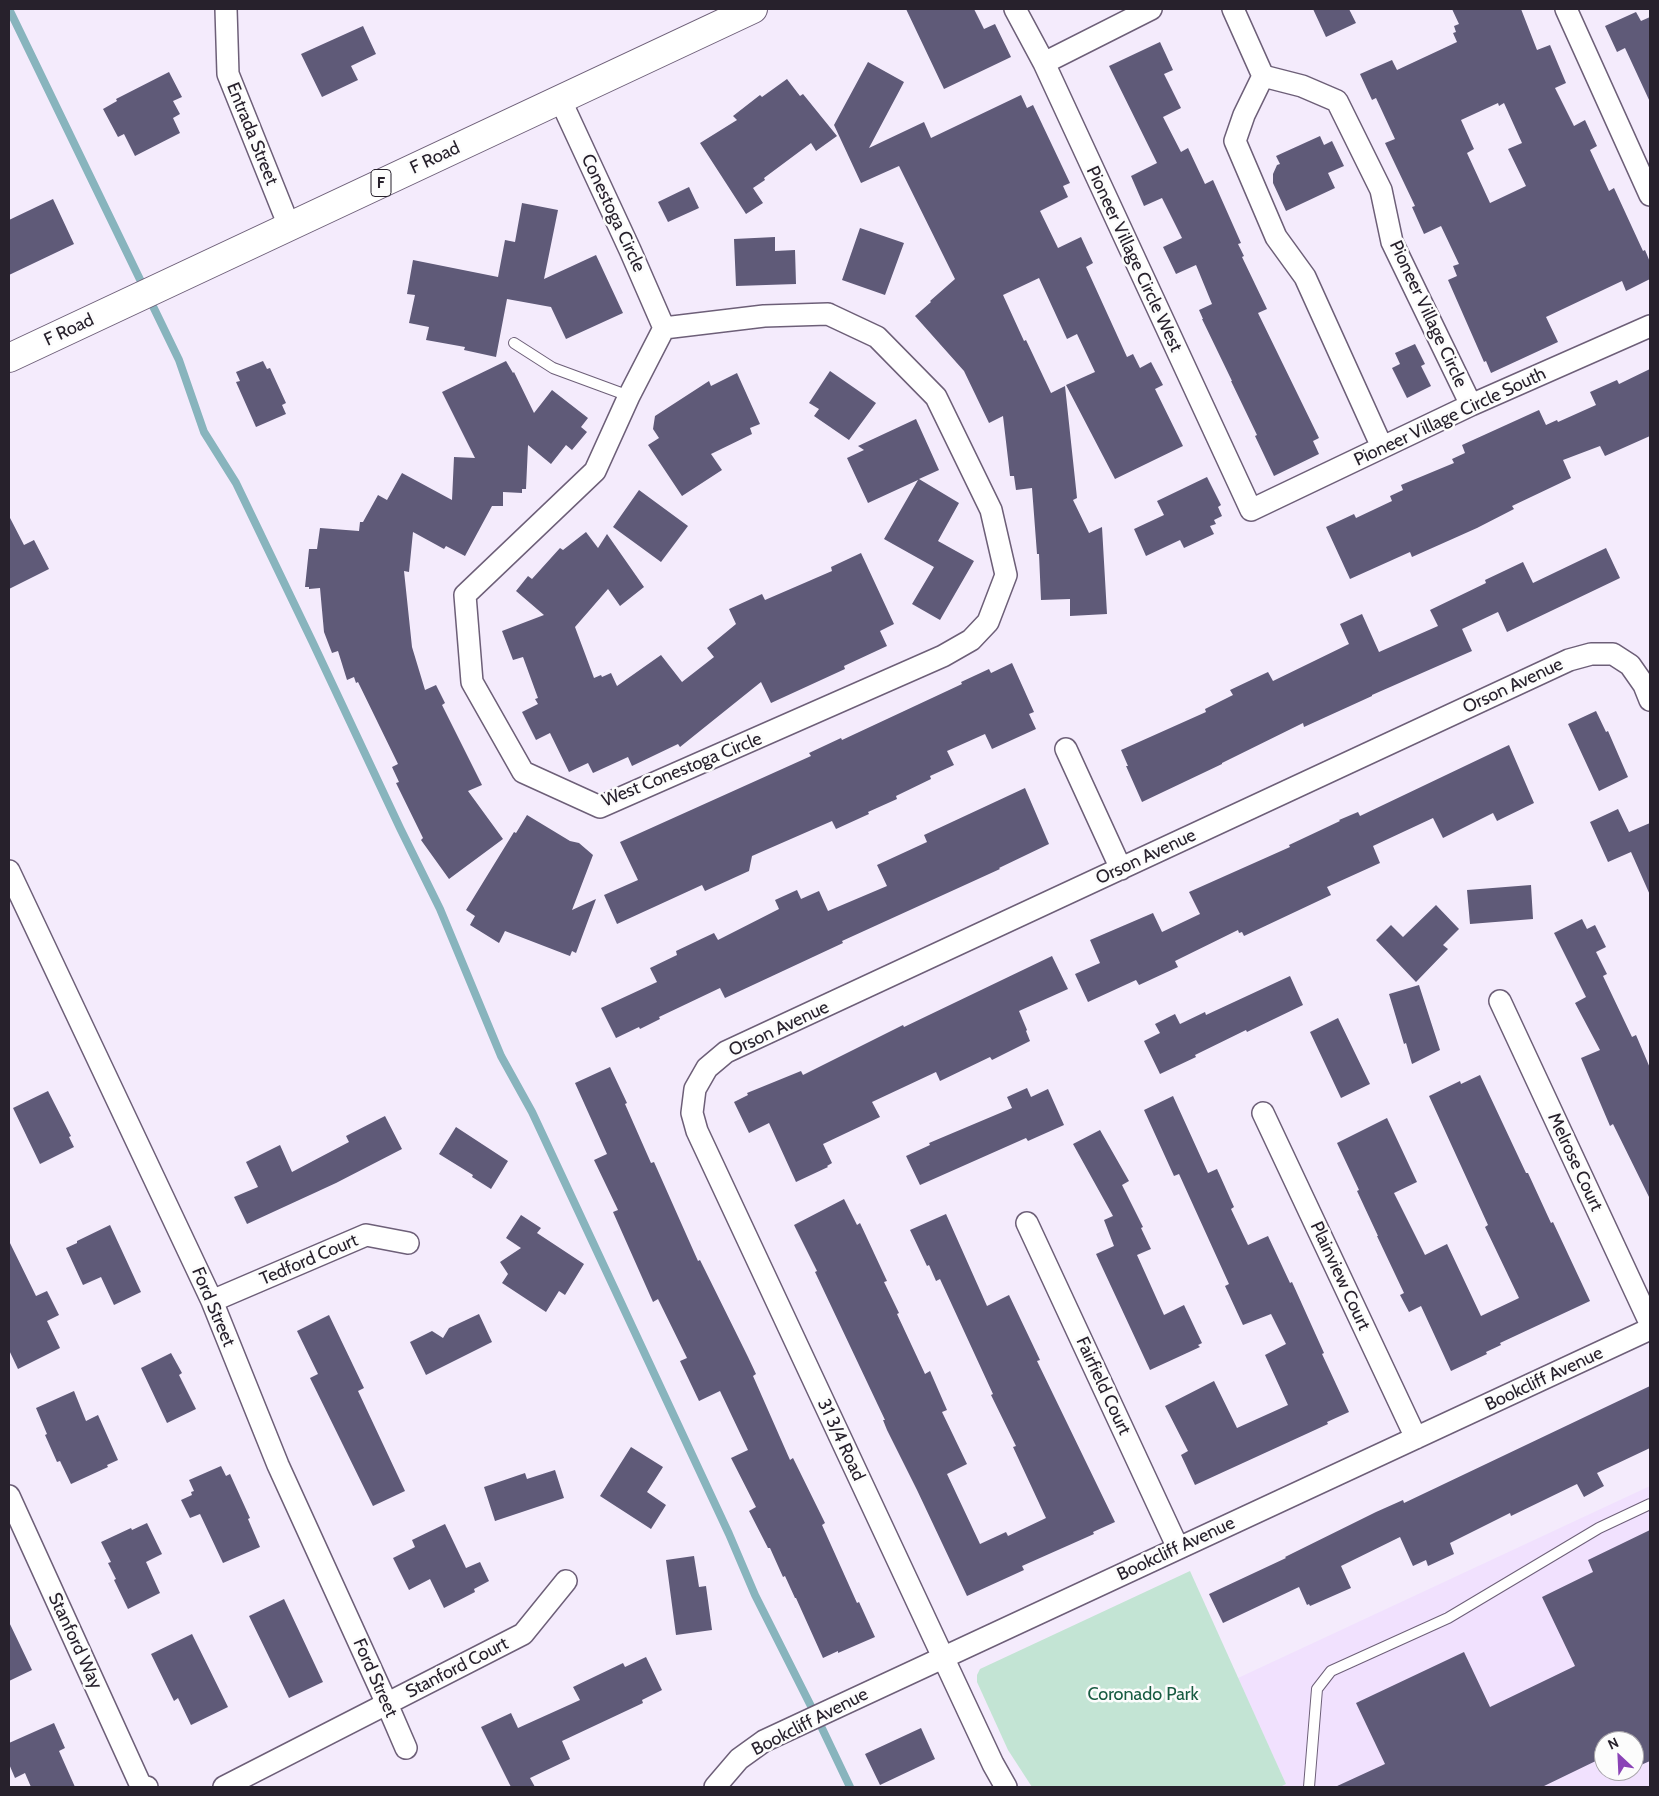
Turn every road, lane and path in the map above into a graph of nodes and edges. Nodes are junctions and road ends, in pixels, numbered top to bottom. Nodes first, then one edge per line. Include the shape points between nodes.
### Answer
1 (226, 9) edge
2 (753, 9) edge
3 (1015, 9) edge
4 (1152, 9) edge
5 (1233, 9) edge
6 (1566, 9) edge
7 (1044, 63) junction
8 (1263, 76) junction
9 (560, 99) junction
10 (1650, 195) edge
11 (289, 226) junction
12 (1650, 326) edge
13 (664, 328) junction
14 (514, 343) dead end
15 (9, 358) edge
16 (629, 396) junction
17 (1471, 405) junction
18 (1382, 447) junction
19 (1251, 510) joint
20 (1650, 700) edge
21 (1066, 749) dead end
22 (1121, 869) junction
23 (9, 871) edge
24 (1500, 1001) dead end
25 (696, 1089) joint
26 (1264, 1113) dead end
27 (1027, 1223) dead end
28 (408, 1242) dead end
29 (212, 1301) junction
30 (1650, 1323) edge
31 (1650, 1329) edge
32 (1416, 1438) junction
33 (9, 1496) edge
34 (1650, 1504) edge
35 (1178, 1548) junction
36 (566, 1581) dead end
37 (942, 1658) junction
38 (387, 1704) junction
39 (406, 1748) dead end
40 (144, 1787) edge
41 (224, 1787) edge
42 (715, 1787) edge
43 (1006, 1787) edge
44 (1309, 1787) edge

1 - 11 street, Entrada Street via 228,74
2 - 9 main road, F Road / F
3 - 7 street, Pioneer Village Circle West
4 - 7 street
5 - 8 street
6 - 10 street
7 - 19 street, Pioneer Village Circle West
8 - 17 street, Pioneer Village Circle via 1302,86 1337,100 1381,190 1392,242
8 - 18 street via 1235,141 1276,237 1305,277
9 - 11 main road, F Road / F
9 - 13 street, Conestoga Circle
11 - 15 main road, F Road / F
12 - 17 street, Pioneer Village Circle South
13 - 16 street, West Conestoga Circle
13 - 16 street, West Conestoga Circle via 764,316 828,314 876,337 936,397 991,510 1006,576 988,622 971,640 943,656 600,807 523,772 472,682 465,595 595,471
14 - 16 lane via 553,368
17 - 18 street, Pioneer Village Circle South
18 - 19 street, Pioneer Village Circle South
20 - 22 street, Orson Avenue via 1630,665 1613,654 1591,654 1569,660
21 - 22 street
22 - 25 street, Orson Avenue via 726,1052 707,1068
23 - 29 street, Ford Street
24 - 30 street, Melrose Court
25 - 37 street, 31 3/4 Road via 692,1113 697,1131
26 - 32 street, Plainview Court
27 - 35 street, Fairfield Court
28 - 29 street, Tedford Court via 366,1235
29 - 38 street, Ford Street via 278,1466
31 - 32 street, Bookcliff Avenue
32 - 35 street, Bookcliff Avenue
33 - 40 street, Stanford Way
34 - 44 lane via 1599,1528 1448,1618 1331,1672 1317,1689
35 - 37 street, Bookcliff Avenue
36 - 38 street, Stanford Court via 522,1634
37 - 42 street, Bookcliff Avenue via 764,1741 739,1759
37 - 43 street, 31 3/4 Road
38 - 39 street, Ford Street
38 - 41 street, Stanford Court

